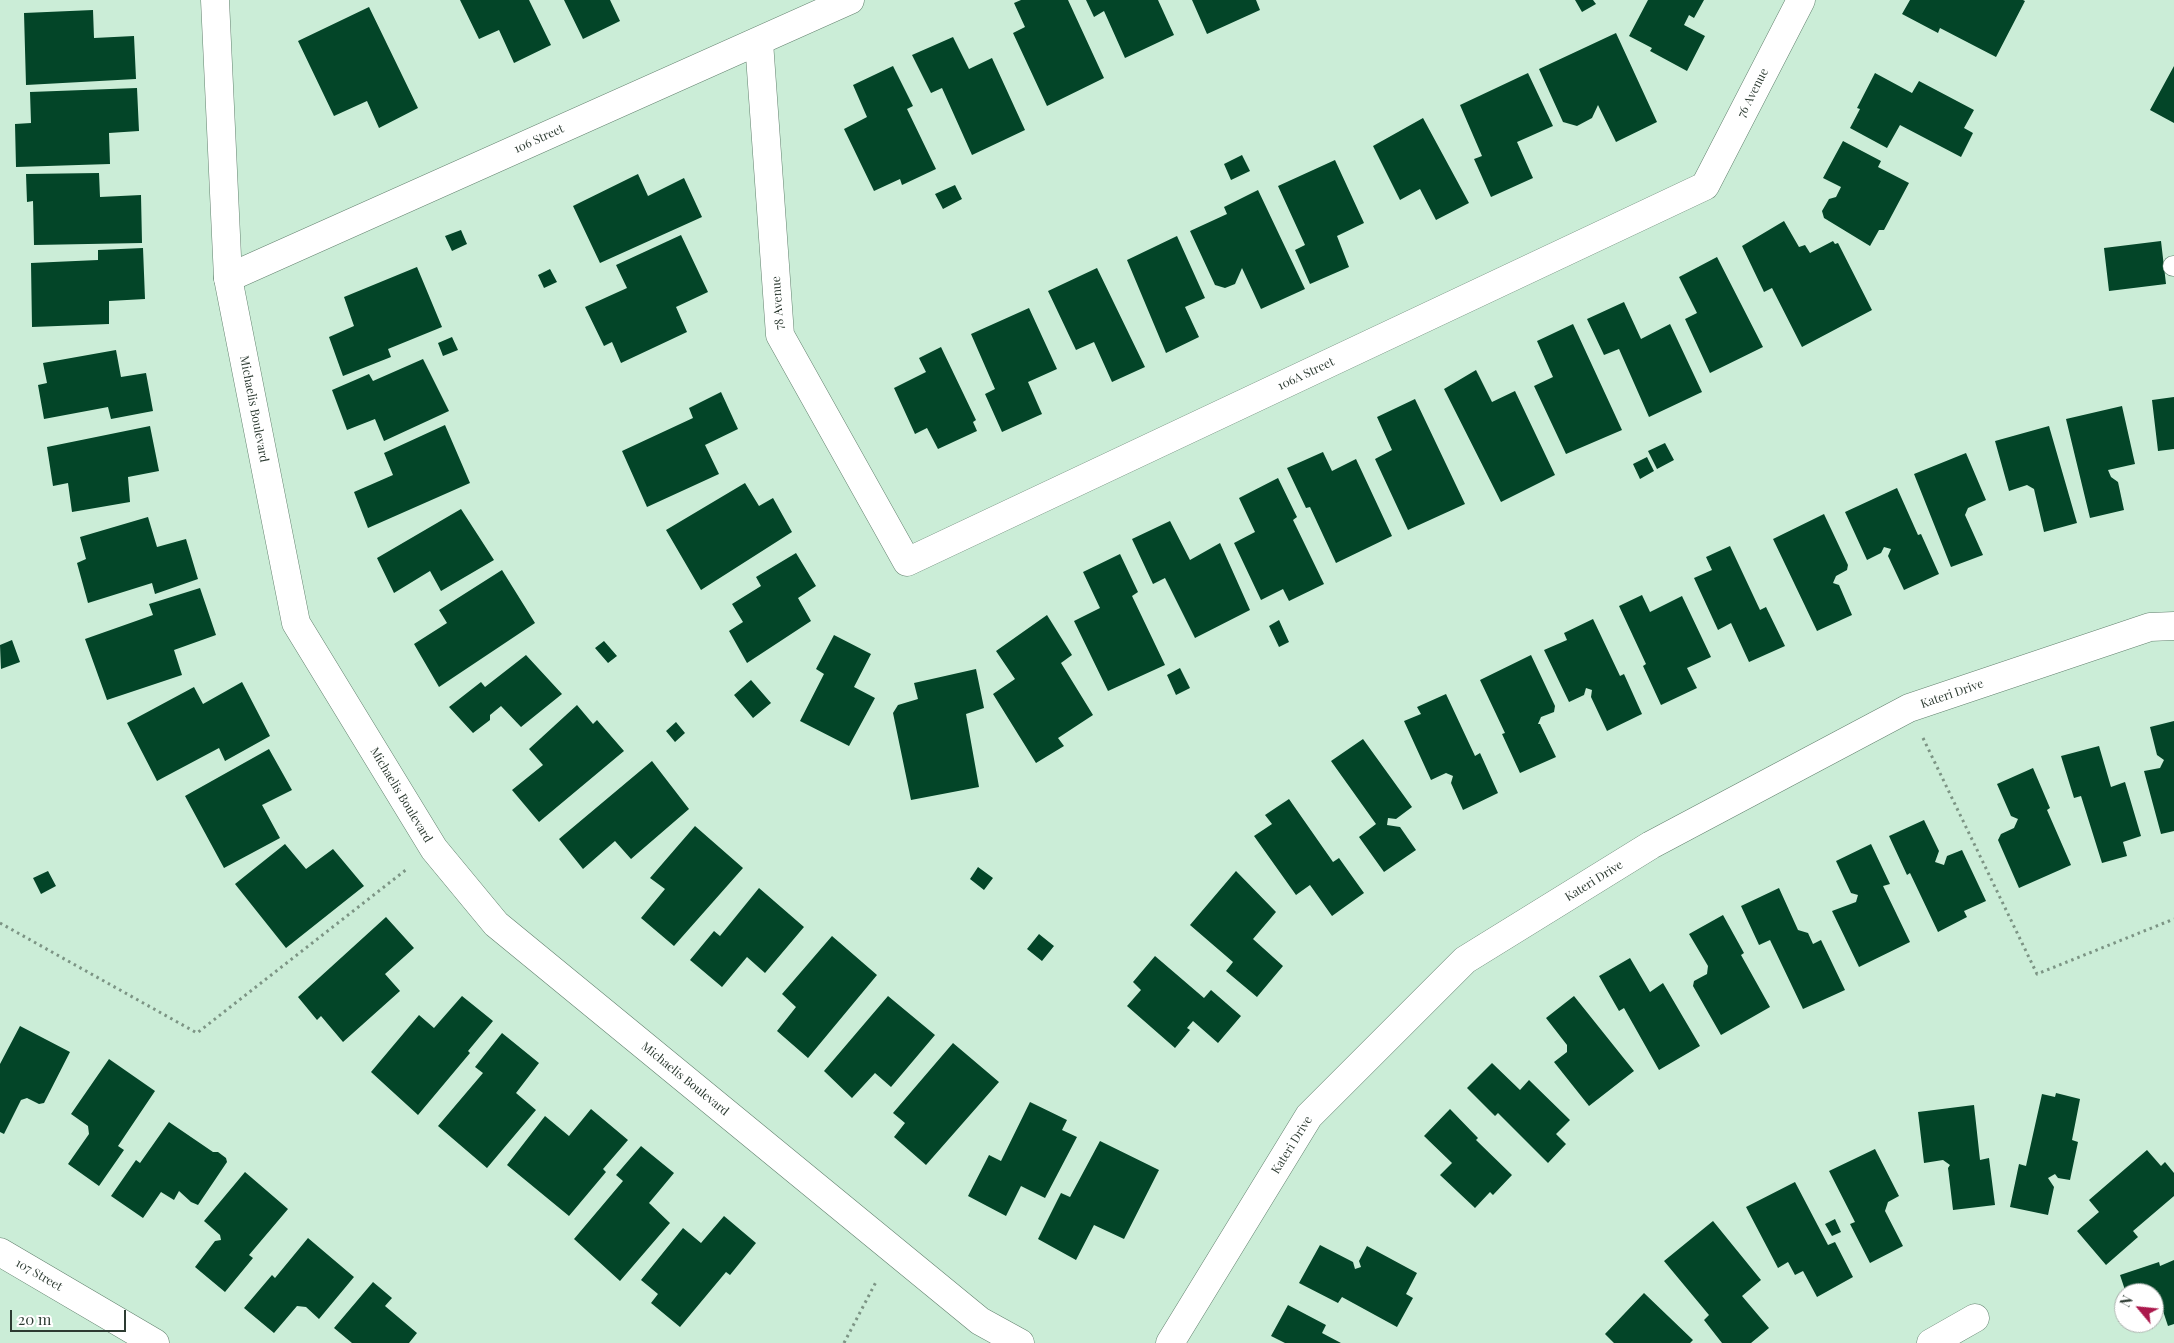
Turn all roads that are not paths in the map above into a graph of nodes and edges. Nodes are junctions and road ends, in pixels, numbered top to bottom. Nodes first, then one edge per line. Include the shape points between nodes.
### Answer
1 (215, 0) edge
2 (850, 0) edge
3 (1800, 0) edge
4 (759, 42) junction
5 (1705, 186) joint
6 (228, 278) junction
7 (907, 562) joint
8 (2174, 626) edge
9 (0, 1252) edge
10 (1975, 1318) dead end
11 (155, 1343) edge
12 (1020, 1343) edge
13 (1170, 1343) edge
14 (1931, 1343) edge

1 - 6 street, Michaelis Boulevard
2 - 4 street, 106 Street
3 - 5 street, 76 Avenue
4 - 6 street, 106 Street
4 - 7 street, 78 Avenue via 780,335
5 - 7 street, 106A Street
6 - 12 street, Michaelis Boulevard via 296,623 434,849 496,924 980,1321
8 - 13 street, Kateri Drive via 2150,627 1909,708 1651,845 1465,960 1309,1116
9 - 11 street, 107 Street
10 - 14 street

